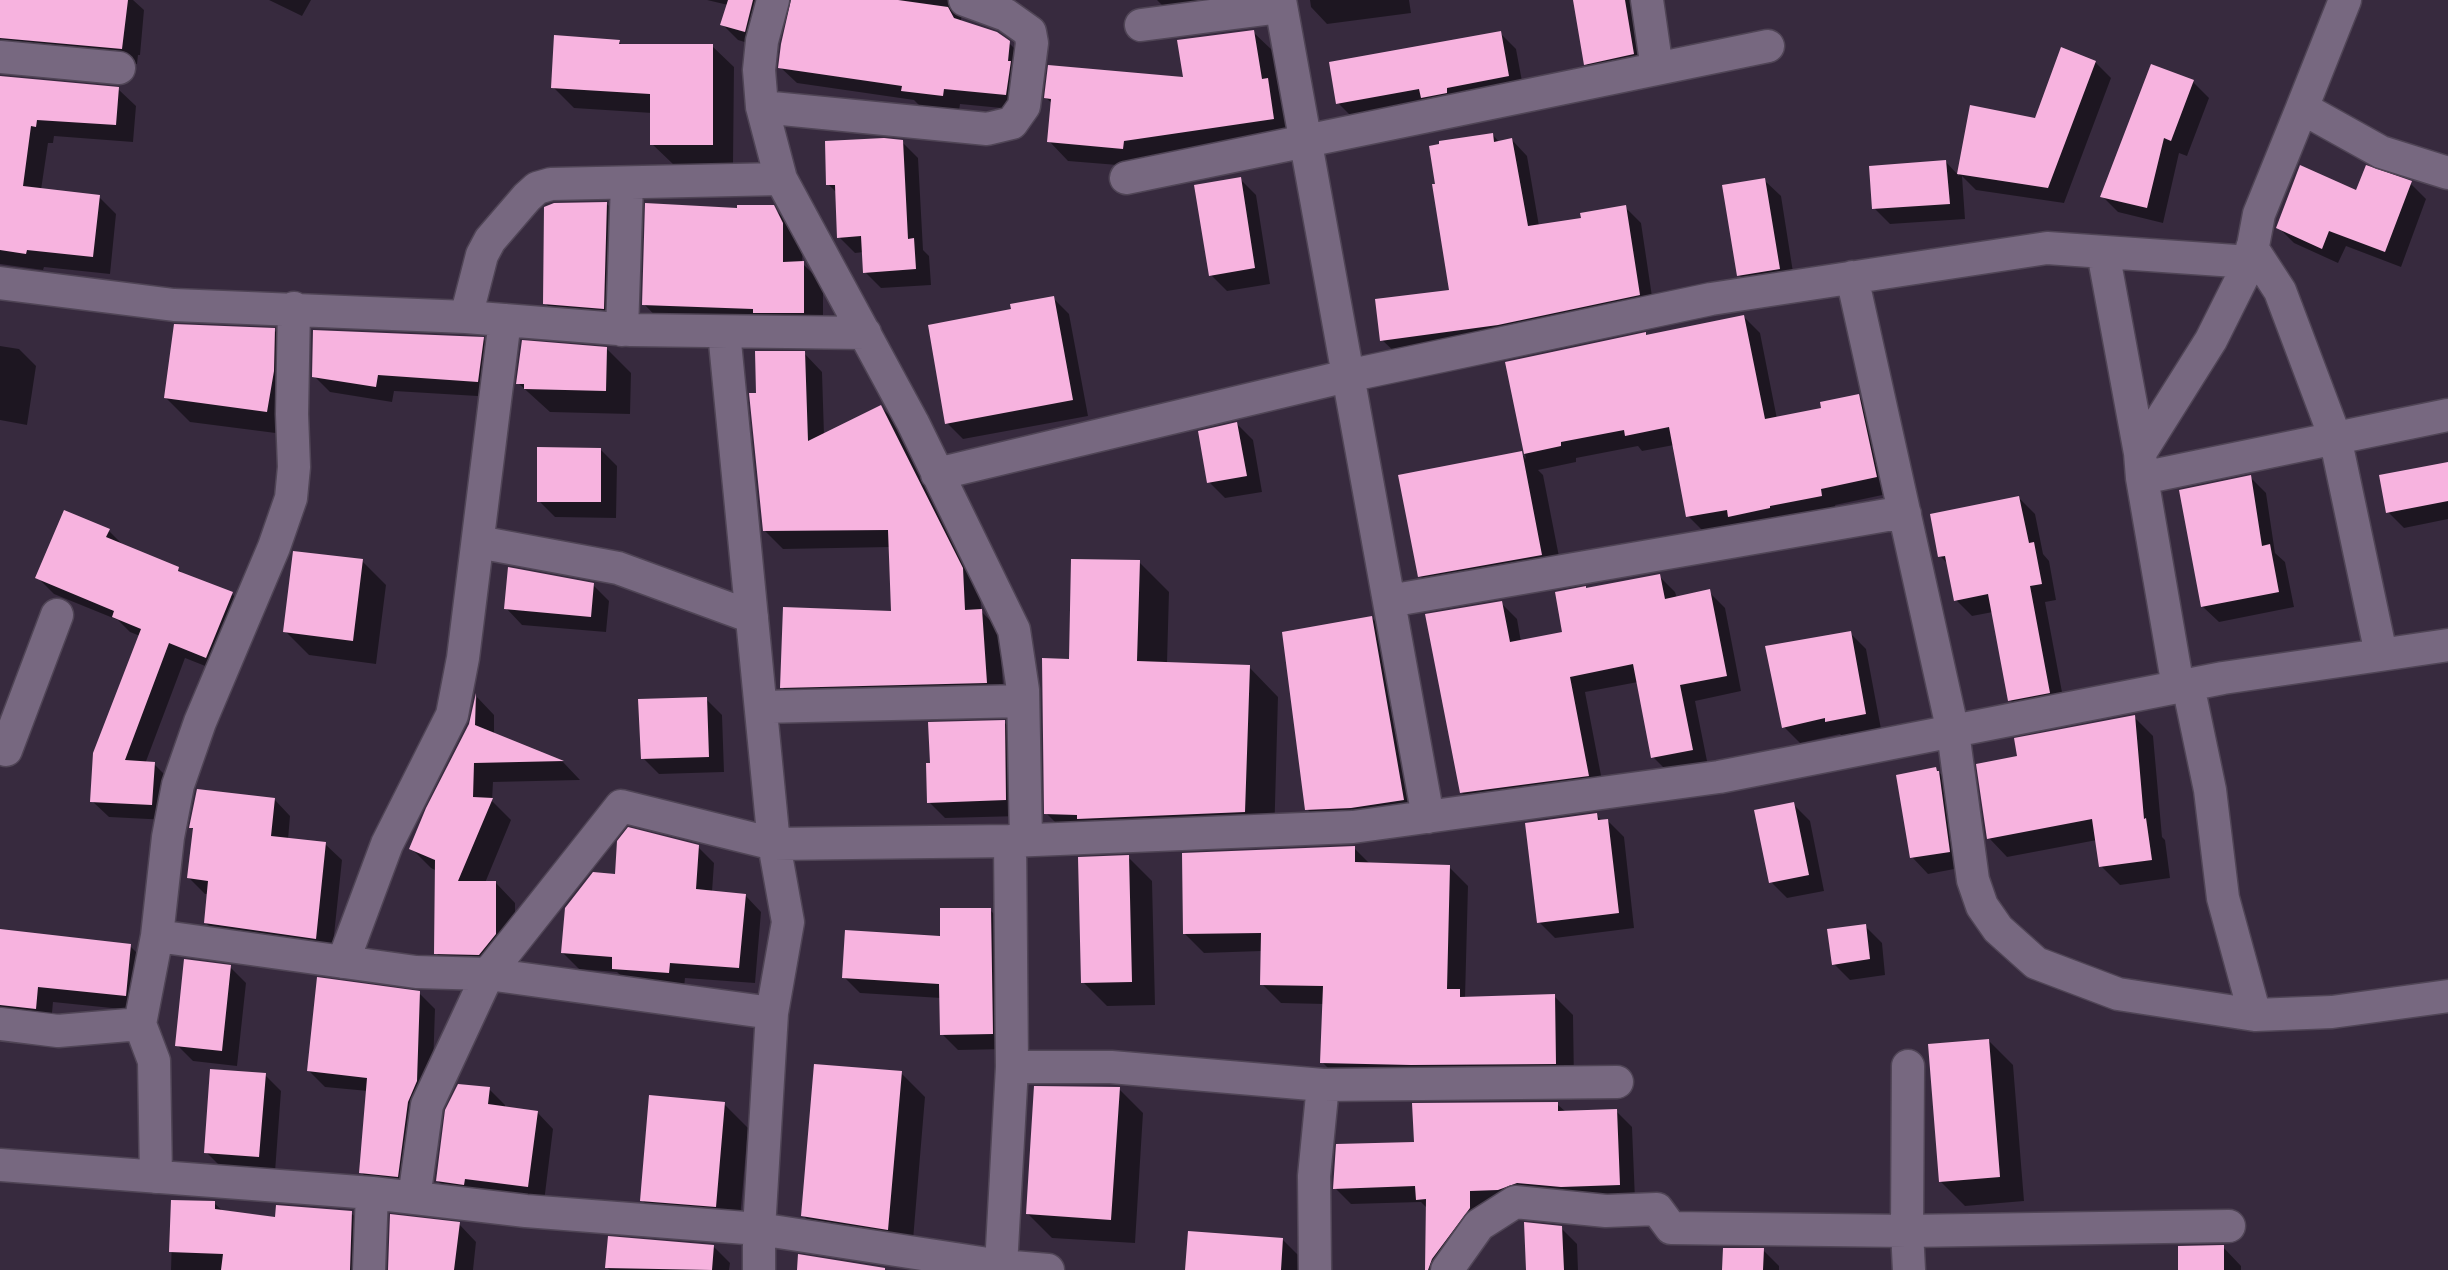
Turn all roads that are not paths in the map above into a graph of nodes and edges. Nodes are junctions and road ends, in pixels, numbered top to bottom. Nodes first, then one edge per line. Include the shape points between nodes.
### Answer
1 (773, 0) edge
2 (965, 0) edge
3 (1647, 0) edge
4 (2345, 0) edge
5 (1281, 3) edge
6 (1141, 25) dead end
7 (1768, 46) dead end
8 (0, 57) edge
9 (119, 68) dead end
10 (1657, 69) junction
11 (762, 107) junction
12 (2302, 108) junction
13 (1306, 142) junction
14 (2448, 173) edge
15 (1126, 178) dead end
16 (781, 179) junction
17 (627, 183) junction
18 (2103, 252) junction
19 (2251, 255) junction
20 (1852, 277) junction
21 (0, 283) edge
22 (294, 308) junction
23 (466, 317) junction
24 (505, 320) junction
25 (622, 330) junction
26 (724, 332) junction
27 (865, 333) junction
28 (1347, 376) junction
29 (2448, 415) edge
30 (2335, 437) junction
31 (2141, 466) junction
32 (937, 474) junction
33 (1905, 514) junction
34 (478, 542) junction
35 (1389, 601) junction
36 (57, 615) dead end
37 (752, 617) junction
38 (2448, 645) edge
39 (2381, 654) junction
40 (2183, 686) junction
41 (1023, 701) junction
42 (761, 707) junction
43 (1953, 732) junction
44 (2, 754) edge
45 (1428, 817) junction
46 (1018, 841) junction
47 (774, 844) junction
48 (157, 936) junction
49 (343, 962) junction
50 (488, 974) junction
51 (2448, 996) edge
52 (772, 1013) junction
53 (2255, 1015) junction
54 (0, 1024) edge
55 (140, 1024) junction
56 (1908, 1066) dead end
57 (1012, 1067) junction
58 (1617, 1082) dead end
59 (1323, 1085) junction
60 (0, 1165) edge
61 (156, 1177) junction
62 (372, 1193) junction
63 (414, 1198) junction
64 (2229, 1226) dead end
65 (759, 1229) junction
66 (1907, 1231) junction
67 (1001, 1266) junction
68 (369, 1270) edge
69 (759, 1270) edge
70 (1048, 1270) edge
71 (1315, 1270) edge
72 (1447, 1270) edge
73 (1909, 1270) edge

1 - 11 street via 759,70
2 - 11 street via 1006,15 1030,32 1024,106 1012,123 987,129
3 - 10 street
4 - 12 street
5 - 6 street
5 - 13 street
7 - 10 street
8 - 9 street
10 - 13 street
11 - 16 street
12 - 14 street via 2381,152
12 - 19 street via 2259,214
13 - 15 street
13 - 28 street
16 - 17 street
16 - 27 street
17 - 23 street via 537,188 490,240
17 - 25 street
18 - 19 street
18 - 20 street via 2047,248
18 - 31 street
19 - 30 street via 2280,291
19 - 31 street
20 - 28 street via 1711,299
20 - 33 street
21 - 22 street via 174,305
22 - 23 street
22 - 48 street via 291,498 178,785
23 - 24 street
24 - 25 street
24 - 34 street
25 - 26 street
26 - 27 street
26 - 37 street
27 - 32 street
28 - 32 street
28 - 35 street
29 - 30 street
30 - 31 street
30 - 39 street
31 - 40 street
32 - 41 street via 1014,630
33 - 35 street
33 - 43 street
34 - 37 street via 618,568
34 - 49 street via 452,715 387,844
35 - 45 street
36 - 44 street
37 - 42 street
38 - 39 street
39 - 40 street
40 - 43 street
40 - 53 street via 2210,790 2223,898
41 - 42 street
41 - 46 street
42 - 47 street
43 - 45 street via 1719,777
43 - 53 street via 1973,880 1998,929 2036,963 2118,994
45 - 46 street via 1353,827
46 - 47 street
46 - 57 street
47 - 50 street via 621,806
47 - 52 street via 788,922
48 - 49 street
48 - 55 street
49 - 50 street
50 - 52 street
50 - 63 street via 427,1105
51 - 53 street via 2332,1012
52 - 65 street
54 - 55 street via 58,1031
55 - 61 street via 154,1061
56 - 66 street
57 - 59 street via 1111,1067
57 - 67 street
58 - 59 street
59 - 71 street via 1314,1176
60 - 61 street
61 - 62 street
62 - 63 street
62 - 68 street
63 - 65 street
64 - 66 street
65 - 67 street
65 - 69 street
66 - 72 street via 1671,1228 1657,1209 1606,1211 1515,1202 1479,1225
66 - 73 street
67 - 70 street

